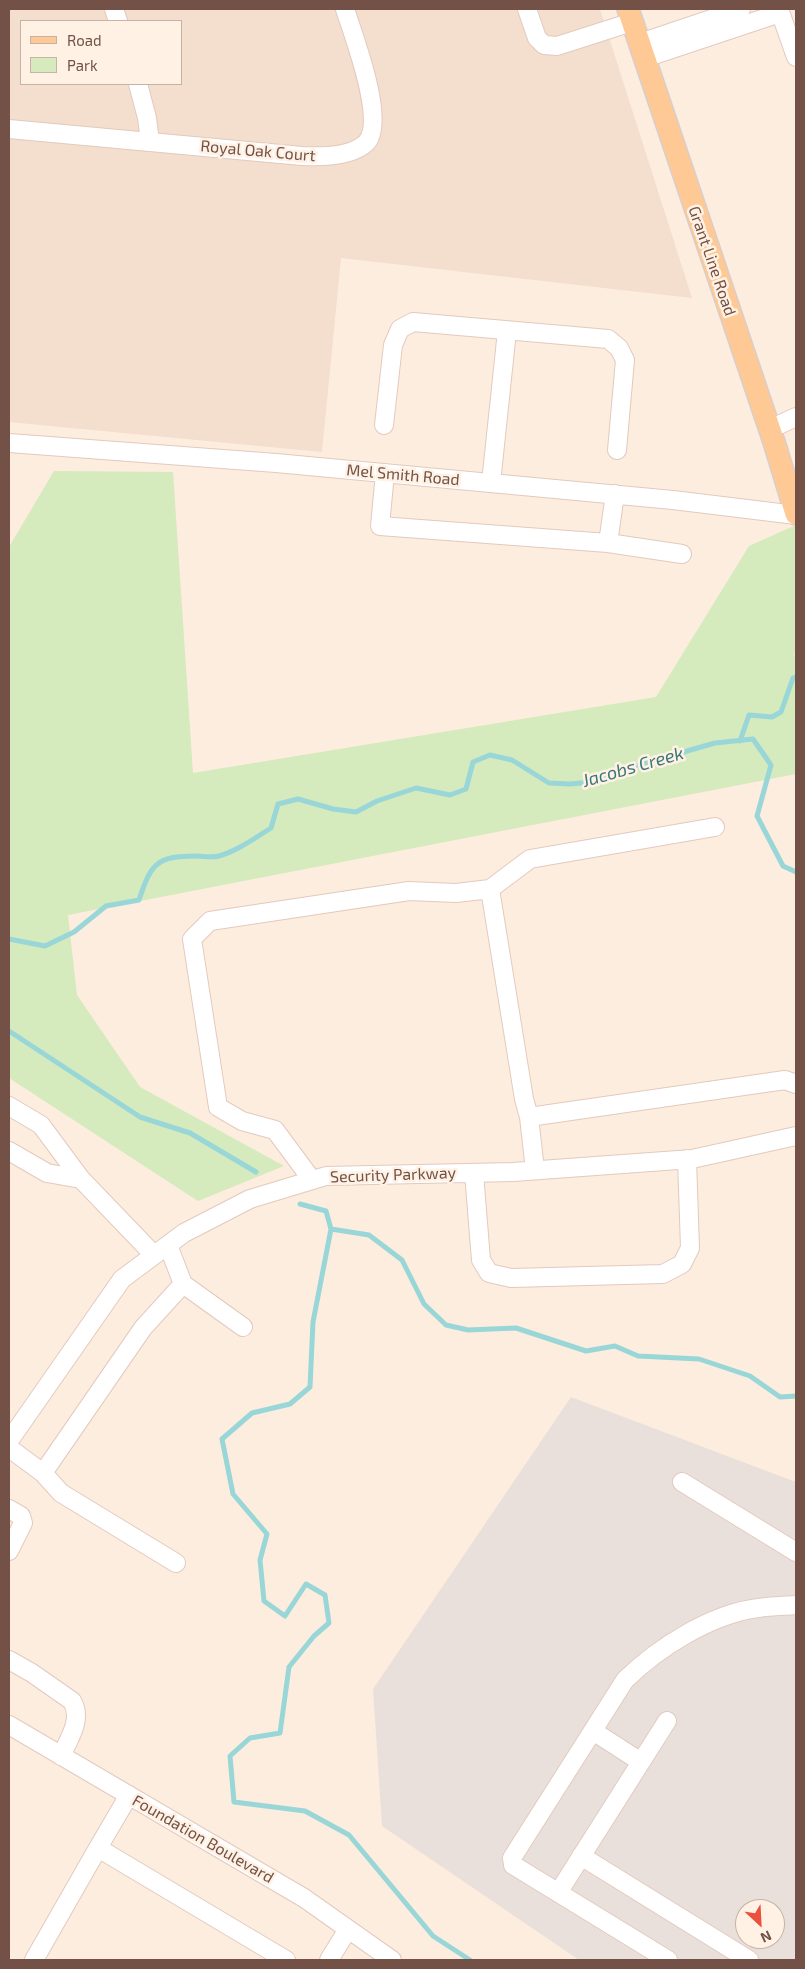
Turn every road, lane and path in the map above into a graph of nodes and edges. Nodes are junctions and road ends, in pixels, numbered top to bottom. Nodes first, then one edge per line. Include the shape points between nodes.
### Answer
1 (345, 9) edge
2 (527, 9) edge
3 (741, 9) edge
4 (779, 11) edge
5 (630, 15) edge
6 (642, 50) junction
7 (796, 57) edge
8 (138, 85) edge
9 (9, 129) edge
10 (150, 142) junction
11 (507, 331) junction
12 (796, 417) edge
13 (384, 424) dead end
14 (770, 429) junction
15 (9, 443) edge
16 (617, 450) dead end
17 (385, 473) junction
18 (491, 483) junction
19 (615, 494) junction
20 (796, 514) edge
21 (608, 543) junction
22 (682, 554) dead end
23 (715, 827) dead end
24 (490, 889) junction
25 (796, 1084) edge
26 (9, 1106) edge
27 (529, 1116) junction
28 (796, 1136) edge
29 (9, 1151) edge
30 (687, 1159) junction
31 (535, 1170) junction
32 (474, 1173) junction
33 (81, 1178) junction
34 (312, 1180) junction
35 (161, 1250) junction
36 (183, 1284) junction
37 (243, 1327) dead end
38 (9, 1442) edge
39 (9, 1448) edge
40 (43, 1473) junction
41 (682, 1482) dead end
42 (9, 1509) edge
43 (9, 1551) edge
44 (796, 1552) edge
45 (176, 1563) dead end
46 (796, 1605) edge
47 (9, 1660) edge
48 (667, 1721) dead end
49 (9, 1725) edge
50 (593, 1731) junction
51 (61, 1756) junction
52 (641, 1762) junction
53 (128, 1795) junction
54 (98, 1848) junction
55 (581, 1856) junction
56 (558, 1892) junction
57 (348, 1929) junction
58 (384, 1958) edge
59 (34, 1960) edge
60 (286, 1960) edge
61 (329, 1960) edge
62 (668, 1960) edge
63 (749, 1960) edge

1 - 10 street, Royal Oak Court via 368,83 373,111 371,133 359,148 319,157
2 - 5 street via 537,38 544,46 557,46
3 - 6 street
4 - 6 street
4 - 7 street
5 - 6 main road, Grant Line Road
6 - 14 main road, Grant Line Road
8 - 10 street
9 - 10 street, Royal Oak Court
11 - 13 street via 413,322 400,329 394,345
11 - 16 street via 608,339 619,348 625,360
11 - 18 street
12 - 14 street
14 - 20 main road, Grant Line Road
15 - 17 street, Mel Smith Road
17 - 18 street, Mel Smith Road
17 - 21 street via 380,526
18 - 19 street, Mel Smith Road
19 - 20 street, Mel Smith Road
19 - 21 street
21 - 22 street
23 - 24 street via 530,859
24 - 27 street
24 - 34 street via 409,891 210,921 192,939 218,1107 242,1121 275,1130
25 - 27 street via 785,1080
26 - 33 street via 41,1126
27 - 31 street
28 - 30 street, Security Parkway
29 - 33 street via 47,1172
30 - 31 street, Security Parkway
30 - 32 street via 690,1248 682,1264 663,1274 511,1278 489,1273 480,1260
31 - 32 street, Security Parkway
32 - 34 street, Security Parkway via 326,1176
33 - 35 street
34 - 35 street, Security Parkway via 250,1199 184,1233
35 - 36 street
35 - 38 street, Security Parkway via 122,1279
36 - 37 street
36 - 40 street via 143,1328
39 - 40 street
40 - 45 street via 60,1492
41 - 44 street
42 - 43 street via 20,1516 23,1523
46 - 50 street via 756,1608 681,1635 625,1680
47 - 51 street via 64,1695 75,1706 77,1721
48 - 52 street
49 - 51 street, Foundation Boulevard
50 - 52 street
50 - 56 street via 512,1858 513,1865
51 - 53 street, Foundation Boulevard
52 - 55 street
53 - 54 street
53 - 57 street, Foundation Boulevard via 304,1898
54 - 59 street
54 - 60 street
55 - 56 street
55 - 63 street
56 - 62 street
57 - 58 street, Foundation Boulevard
57 - 61 street

